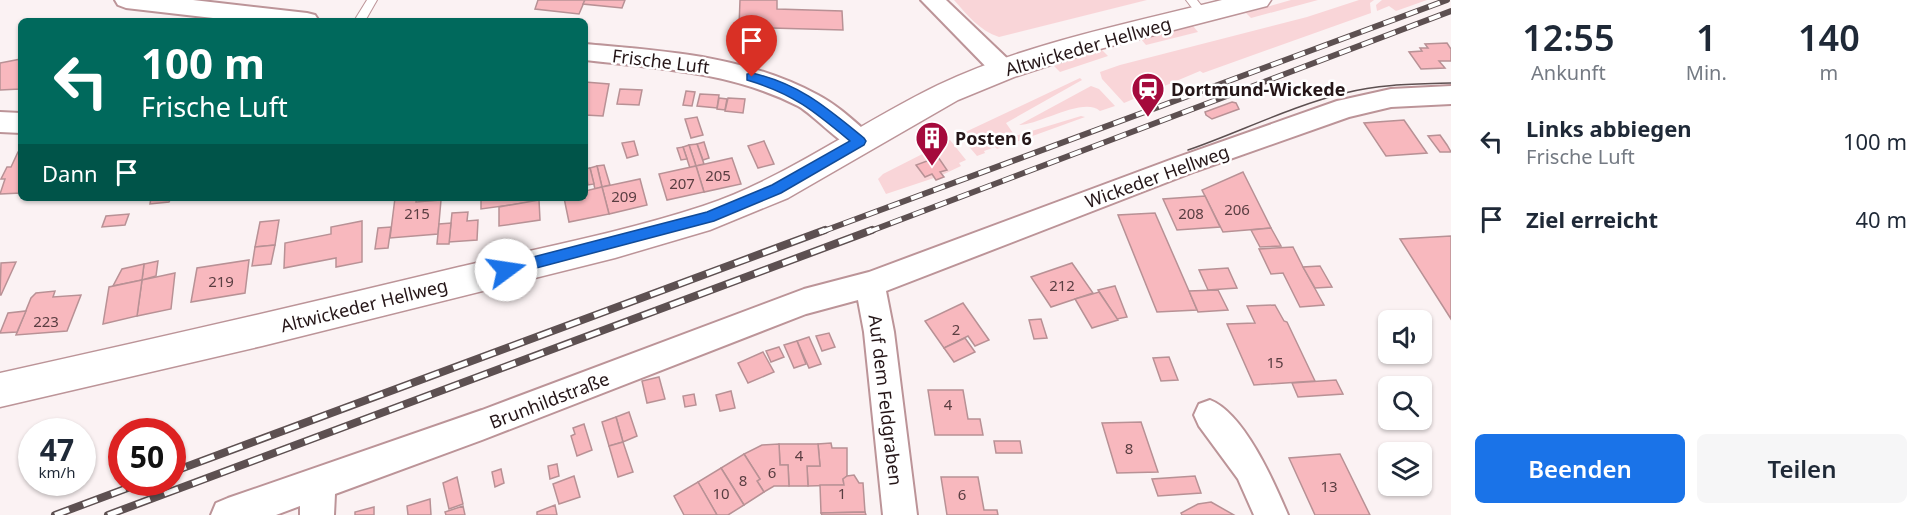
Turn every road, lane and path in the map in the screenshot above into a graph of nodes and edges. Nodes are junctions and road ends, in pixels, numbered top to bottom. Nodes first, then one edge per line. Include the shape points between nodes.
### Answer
1 (126, 0) edge
2 (372, 0) edge
3 (932, 0) edge
4 (1258, 0) edge
5 (172, 2) edge
6 (1197, 7) edge
7 (286, 18) edge
8 (361, 18) edge
9 (588, 52) edge
10 (1004, 70) junction
11 (1451, 95) edge
12 (0, 122) edge
13 (18, 123) edge
14 (860, 141) junction
15 (870, 284) junction
16 (0, 390) edge
17 (1210, 415) dead end
18 (318, 500) edge
19 (228, 515) edge
20 (900, 515) edge
21 (1271, 515) edge

1 - 5 street
2 - 8 lane
3 - 10 street
4 - 6 main road, Altwickeder Hellweg
5 - 7 street
6 - 10 main road, Altwickeder Hellweg
9 - 14 street, Frische Luft via 687,63 770,81 812,102
10 - 14 main road, Altwickeder Hellweg via 948,93
11 - 15 street, Wickeder Hellweg via 1391,98 1346,108
12 - 13 street
14 - 16 main road, Altwickeder Hellweg via 777,189 710,217 615,244
15 - 18 street, Brunhildstraße via 804,302 629,370
15 - 20 street, Auf dem Feldgraben
17 - 21 street via 1250,467
18 - 19 street, Brunhildstraße

